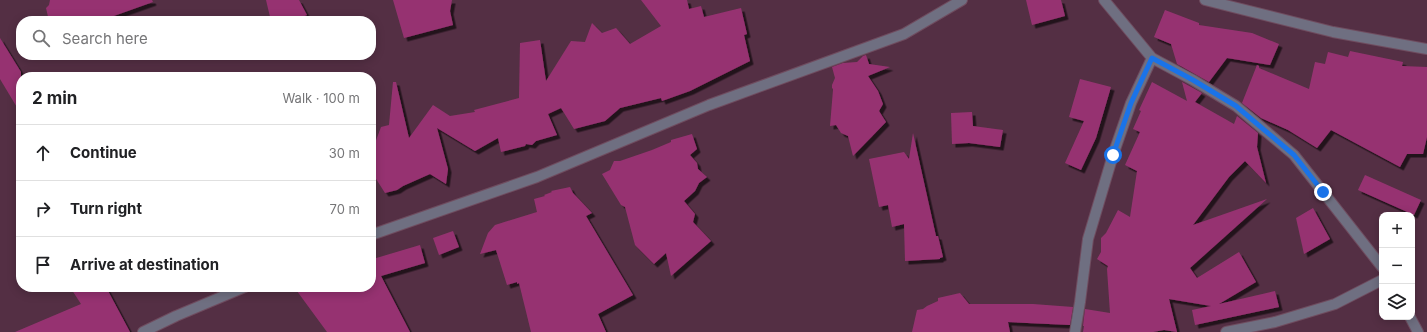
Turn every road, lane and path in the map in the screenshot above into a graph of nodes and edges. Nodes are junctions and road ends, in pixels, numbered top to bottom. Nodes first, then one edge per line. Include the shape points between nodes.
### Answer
1 (962, 0) edge
2 (1104, 0) edge
3 (1206, 0) edge
4 (1427, 49) edge
5 (1152, 58) junction
6 (376, 233) edge
7 (1379, 263) edge
8 (1379, 282) edge
9 (233, 292) edge
10 (1412, 320) edge
11 (143, 332) edge
12 (1075, 332) edge
13 (1226, 332) edge
14 (1418, 332) edge

1 - 6 street via 904,34 709,105 537,177
2 - 5 street
3 - 4 street via 1333,32
5 - 7 street via 1236,106 1294,155
5 - 12 street via 1131,103 1088,239
8 - 13 street via 1335,304 1275,322
9 - 11 street
10 - 14 street

